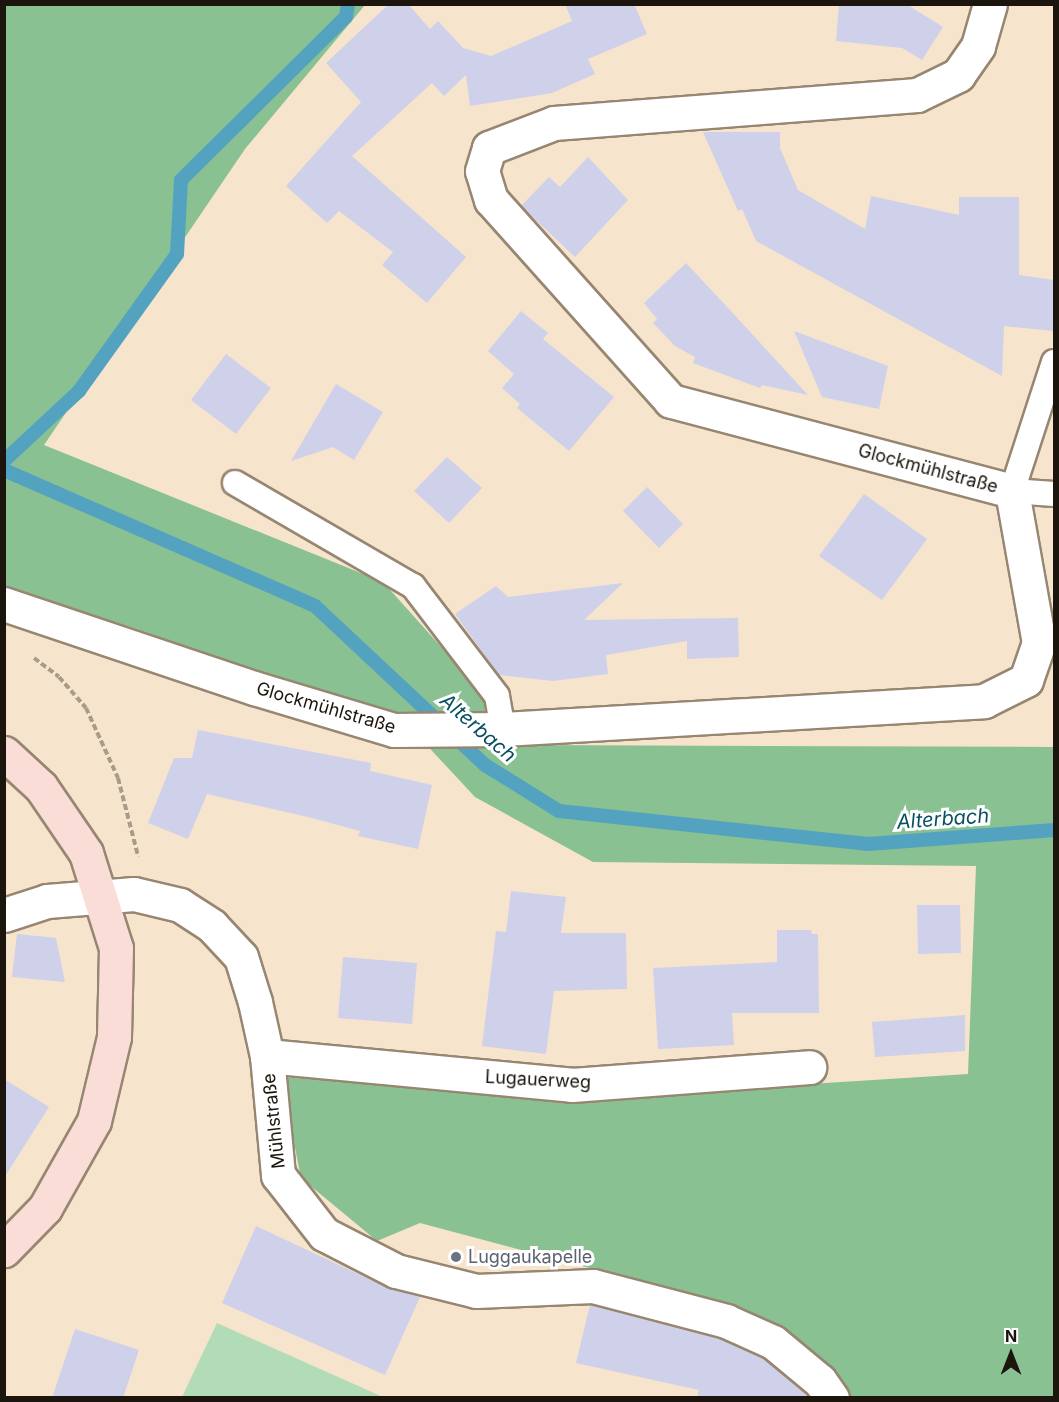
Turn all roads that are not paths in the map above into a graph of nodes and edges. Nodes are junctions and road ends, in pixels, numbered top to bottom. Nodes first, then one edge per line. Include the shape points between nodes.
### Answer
1 (990, 4) edge
2 (1054, 362) edge
3 (235, 483) dead end
4 (1012, 491) junction
5 (1054, 494) edge
6 (4, 604) edge
7 (503, 729) junction
8 (4, 753) edge
9 (101, 896) junction
10 (4, 915) edge
11 (267, 1056) junction
12 (809, 1067) dead end
13 (4, 1250) edge
14 (832, 1398) edge

1 - 4 street, Glockmühlstraße via 978,46 958,75 917,95 554,123 489,148 482,171 491,200 671,401
2 - 4 lane
3 - 7 lane via 413,586 497,696
4 - 5 lane
4 - 7 street, Glockmühlstraße via 1039,643 1026,680 984,701
6 - 7 street, Glockmühlstraße via 254,688 394,730
8 - 9 main road via 41,787 86,853
9 - 10 street, Mühlstraße via 47,901
9 - 11 street, Mühlstraße via 134,894 180,905 212,926 241,957
9 - 13 main road via 116,948 114,1036 94,1121 45,1208
11 - 12 street, Lugauerweg via 572,1085
11 - 14 street, Mühlstraße via 278,1175 324,1234 396,1271 476,1291 593,1286 726,1321 773,1342 820,1381

